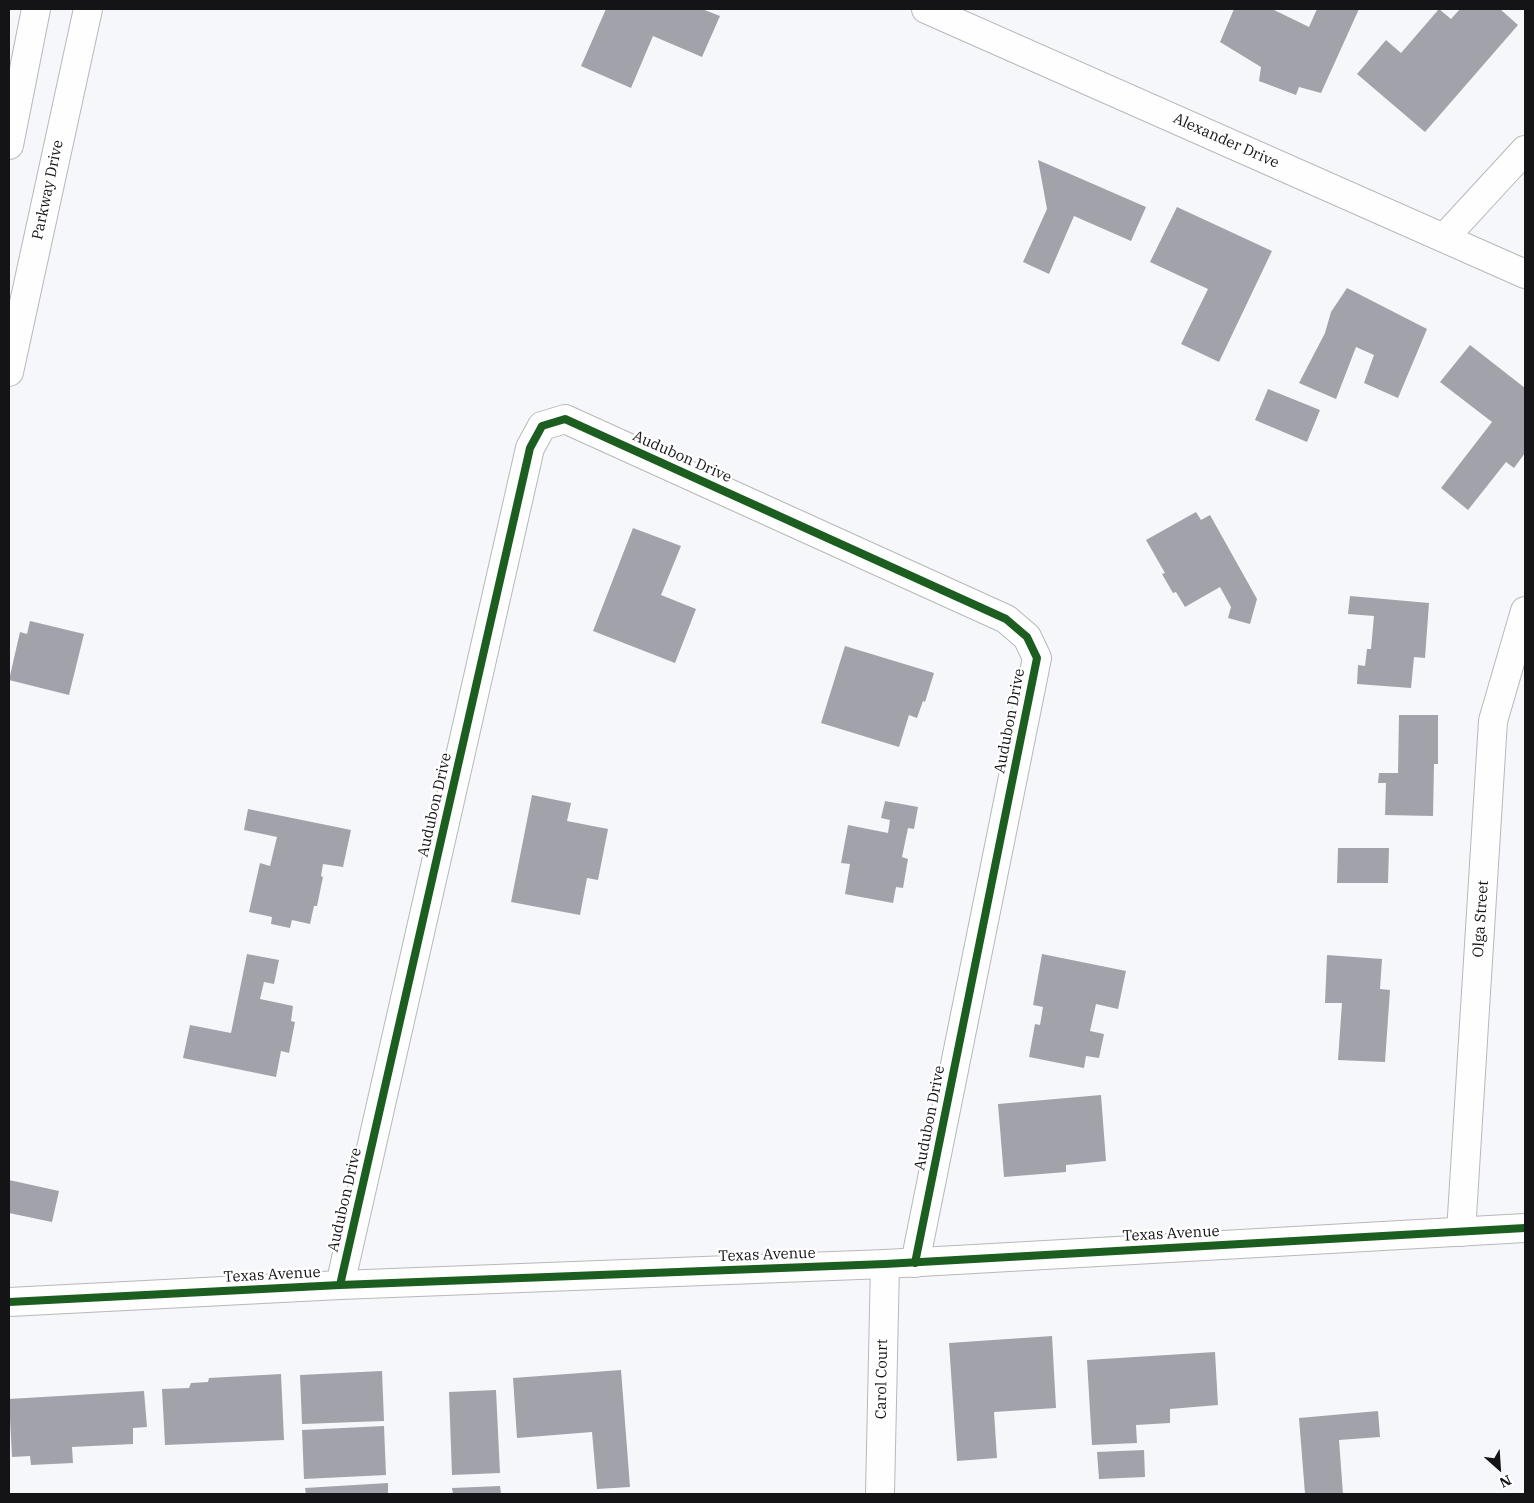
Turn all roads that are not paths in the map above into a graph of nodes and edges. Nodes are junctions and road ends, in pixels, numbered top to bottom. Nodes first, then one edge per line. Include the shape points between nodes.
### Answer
1 (36, 9) edge
2 (88, 9) edge
3 (926, 9) edge
4 (9, 145) edge
5 (1525, 150) edge
6 (1444, 238) junction
7 (1525, 274) edge
8 (9, 372) edge
9 (1525, 611) edge
10 (1525, 1228) edge
11 (1461, 1232) junction
12 (915, 1262) junction
13 (885, 1264) junction
14 (340, 1286) junction
15 (9, 1302) edge
16 (880, 1494) edge

1 - 4 street
2 - 8 street, Parkway Drive
3 - 6 street, Alexander Drive
5 - 6 street
6 - 7 street, Alexander Drive
9 - 11 street, Olga Street via 1493,722
10 - 11 street, Texas Avenue
11 - 12 street, Texas Avenue
12 - 13 street, Texas Avenue
12 - 14 street, Audubon Drive via 1037,658 1027,637 1006,619 565,419 542,426 530,448
13 - 14 street, Texas Avenue
13 - 16 street, Carol Court
14 - 15 street, Texas Avenue

